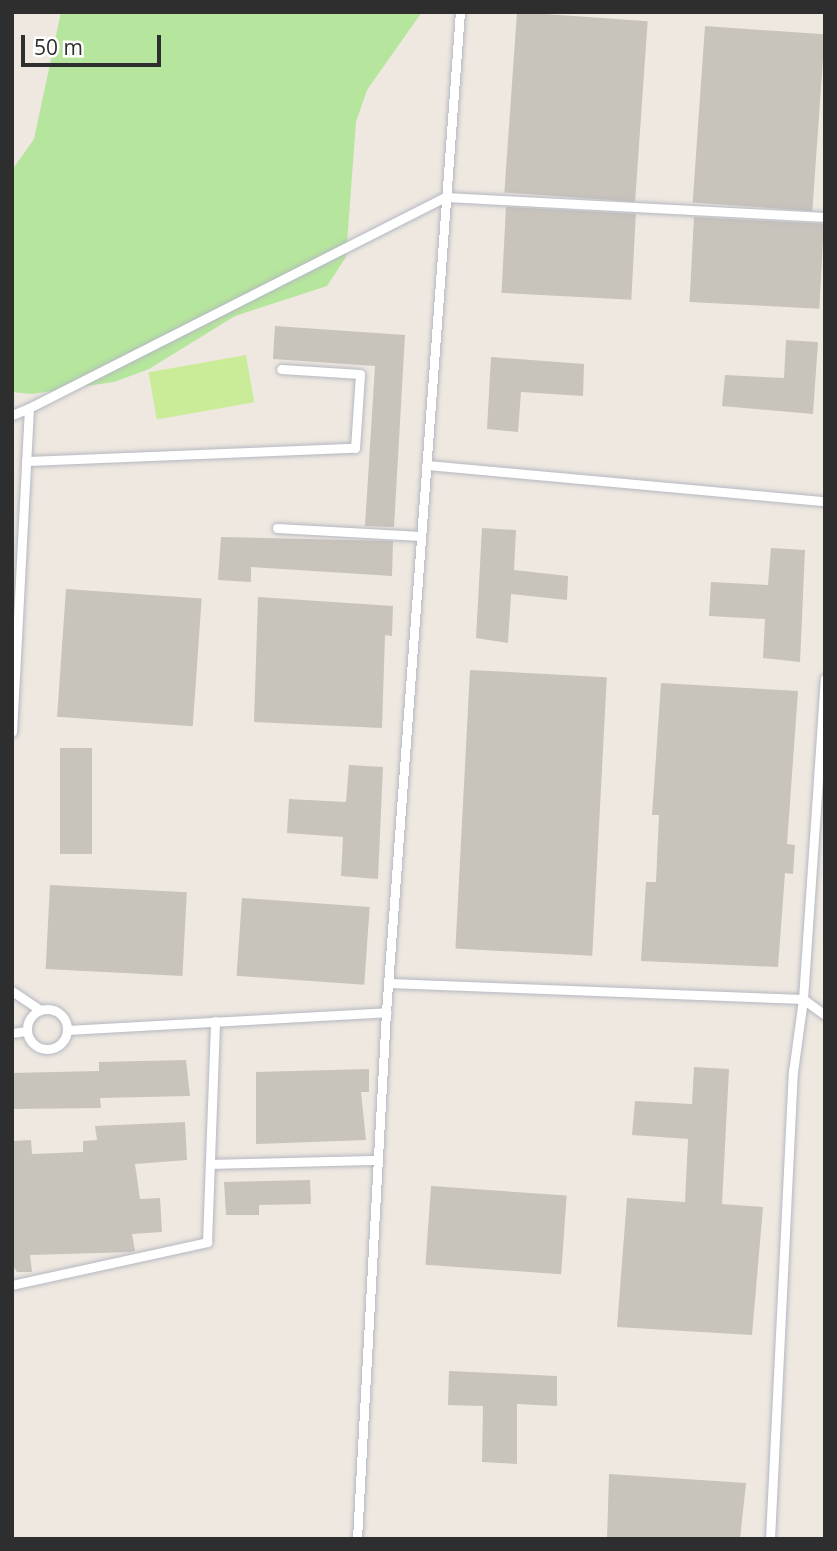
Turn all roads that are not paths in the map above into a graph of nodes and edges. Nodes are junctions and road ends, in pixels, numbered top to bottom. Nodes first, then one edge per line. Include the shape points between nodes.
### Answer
1 (460, 12) edge
2 (445, 197) junction
3 (825, 217) edge
4 (281, 369) dead end
5 (29, 408) junction
6 (12, 415) edge
7 (26, 461) junction
8 (426, 465) junction
9 (825, 501) edge
10 (277, 528) dead end
11 (421, 536) junction
12 (825, 679) edge
13 (12, 732) edge
14 (389, 983) junction
15 (12, 991) edge
16 (803, 999) junction
17 (40, 1010) junction
18 (386, 1012) junction
19 (825, 1015) edge
20 (215, 1021) junction
21 (67, 1030) junction
22 (27, 1031) junction
23 (12, 1033) edge
24 (378, 1160) junction
25 (212, 1164) junction
26 (12, 1285) edge
27 (357, 1539) edge
28 (770, 1539) edge

1 - 2 lane
2 - 3 lane
2 - 5 lane
2 - 8 lane
4 - 7 lane via 360,374 355,448
5 - 6 lane
5 - 7 lane
7 - 13 lane
8 - 9 lane
8 - 11 lane
10 - 11 lane
11 - 14 lane
12 - 16 lane
14 - 16 lane
14 - 18 lane
15 - 17 lane
16 - 19 lane
16 - 28 lane via 793,1072
17 - 21 lane via 59,1013
17 - 22 lane via 30,1018
18 - 20 lane
18 - 24 lane
20 - 21 lane
20 - 25 lane
21 - 22 lane via 62,1042 45,1048 33,1042
22 - 23 lane
24 - 25 lane
24 - 27 lane
25 - 26 lane via 207,1242

